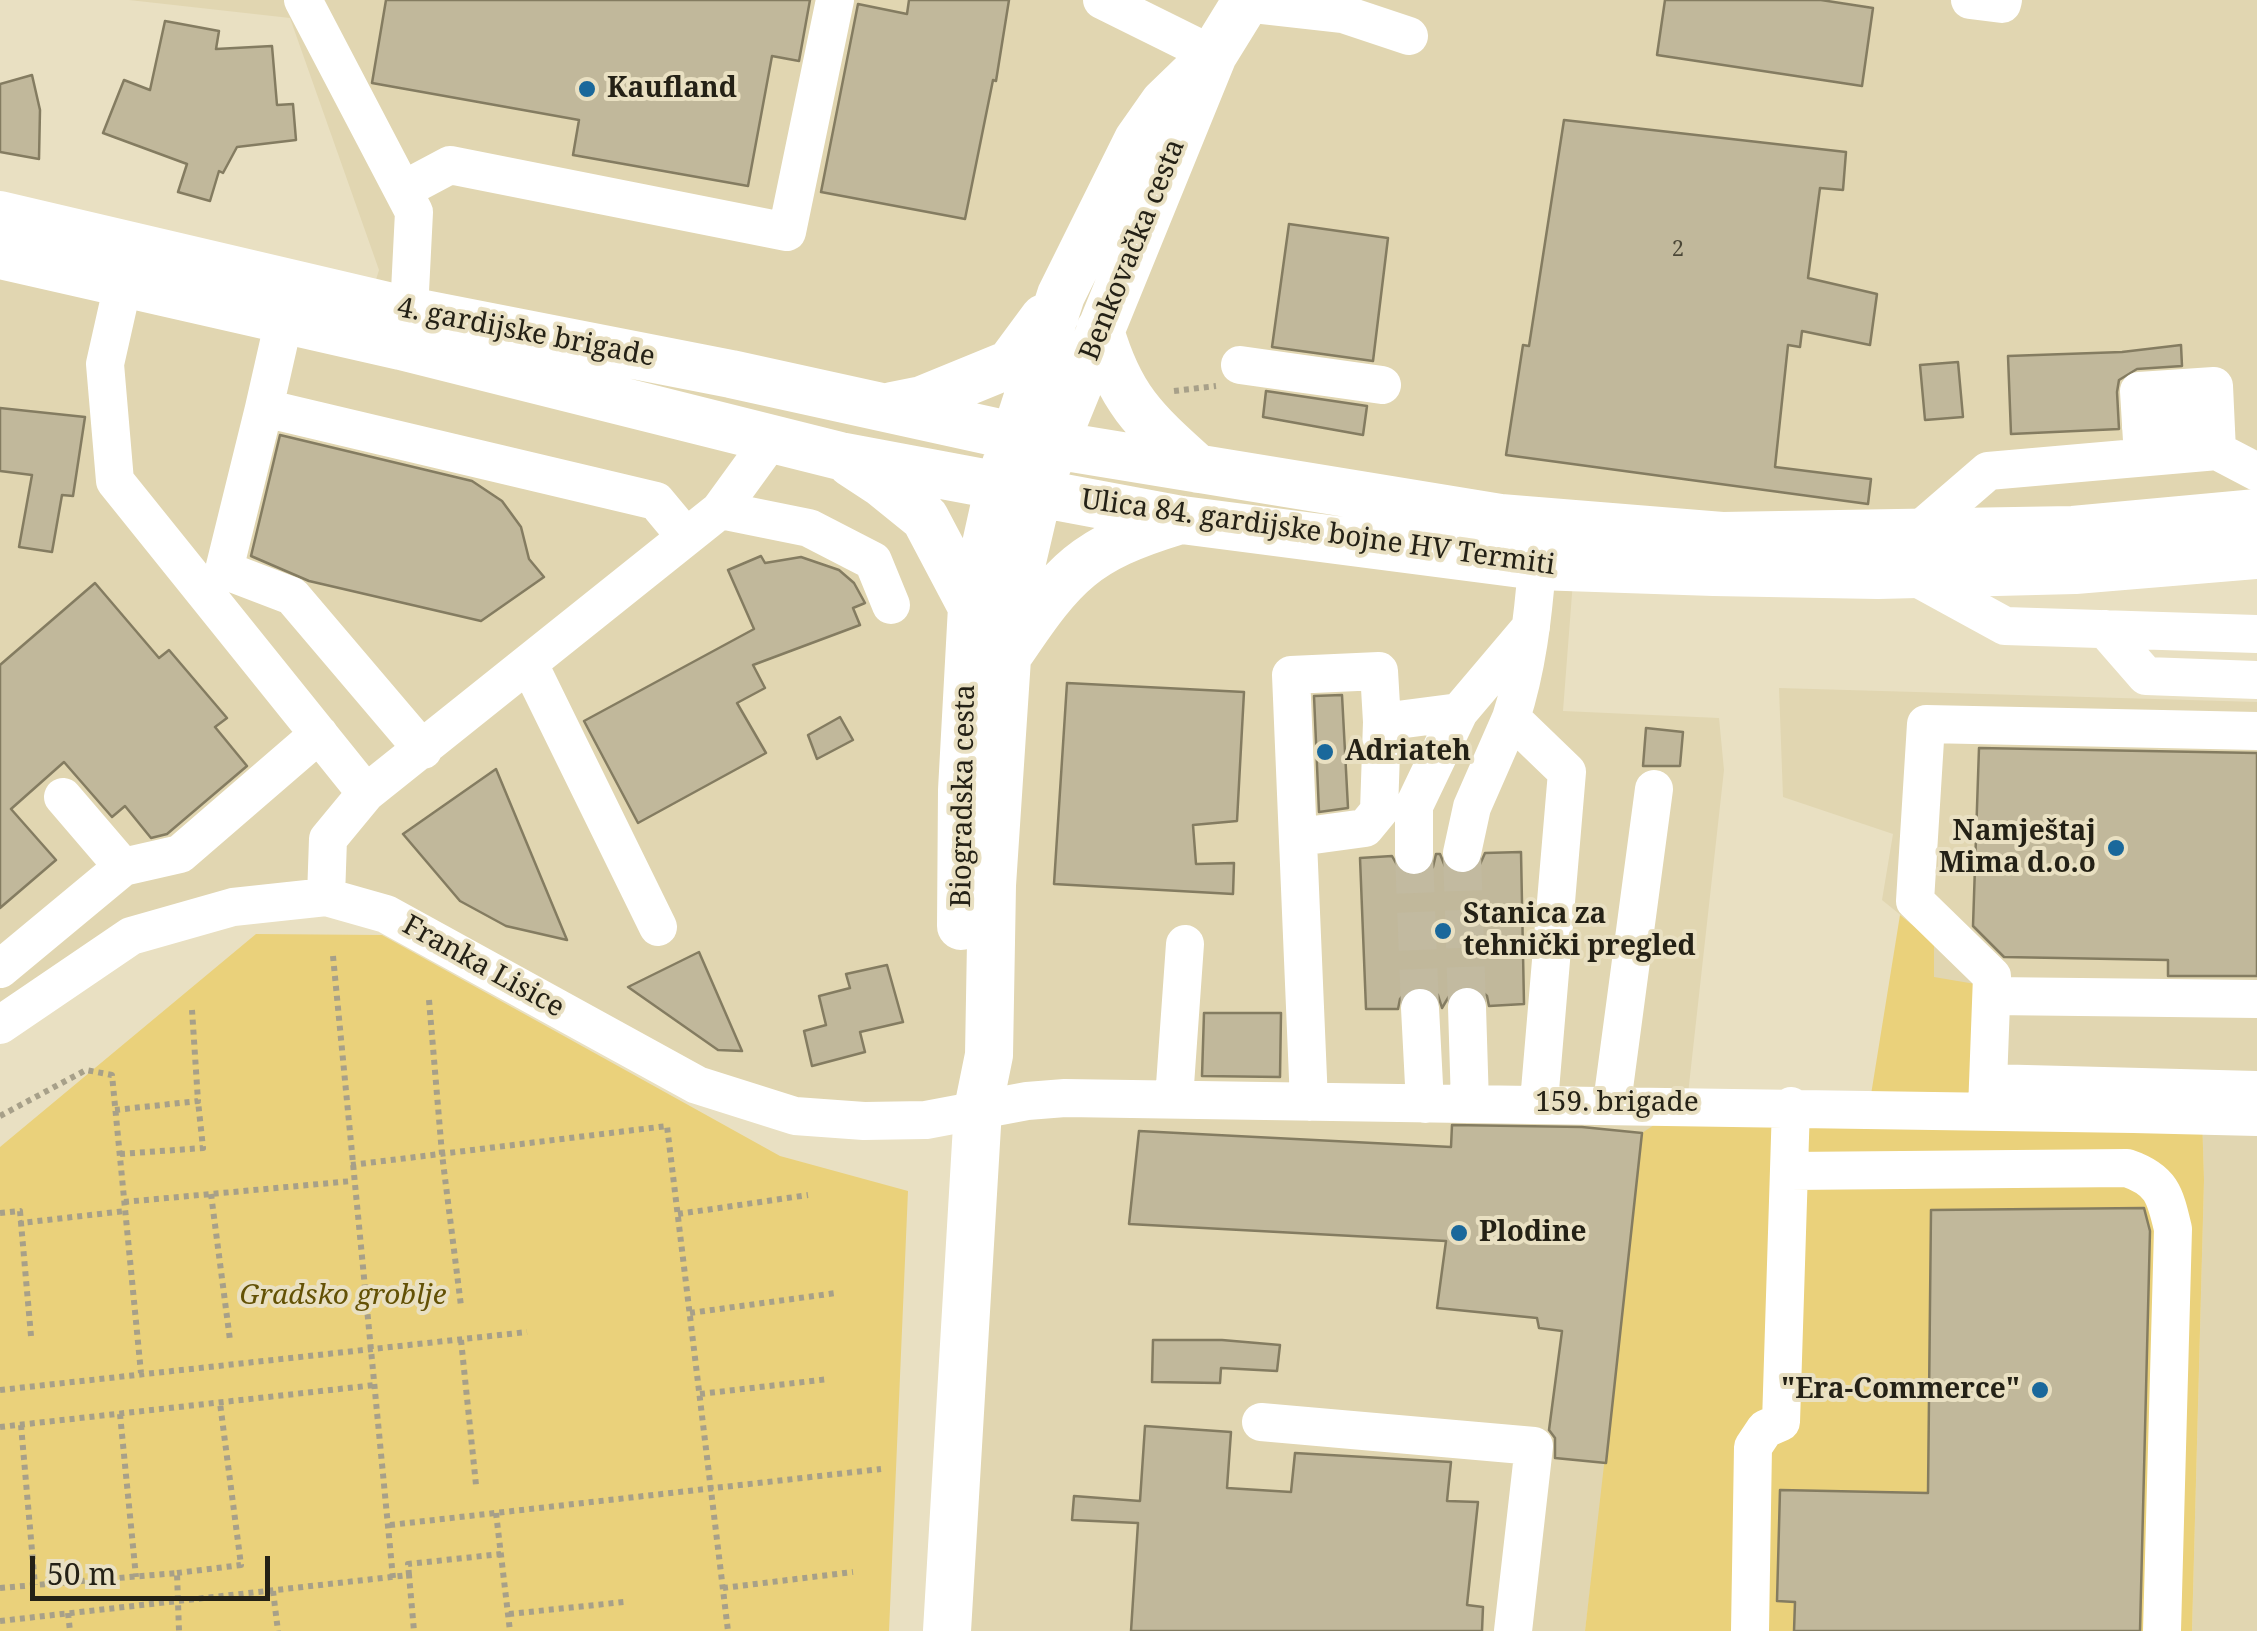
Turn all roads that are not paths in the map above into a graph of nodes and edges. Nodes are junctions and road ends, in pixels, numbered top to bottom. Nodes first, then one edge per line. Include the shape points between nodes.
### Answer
1 (303, 0) edge
2 (835, 0) edge
3 (1102, 0) edge
4 (1970, 0) edge
5 (2002, 0) edge
6 (1246, 1) edge
7 (1409, 36) dead end
8 (1213, 55) junction
9 (403, 190) junction
10 (0, 216) edge
11 (0, 255) edge
12 (123, 284) junction
13 (1060, 295) junction
14 (409, 311) junction
15 (284, 320) junction
16 (1100, 330) junction
17 (1229, 375) road end
18 (1382, 384) dead end
19 (885, 407) junction
20 (264, 408) junction
21 (2216, 434) junction
22 (773, 438) junction
23 (1034, 441) junction
24 (2142, 442) junction
25 (840, 456) junction
26 (1198, 468) junction
27 (2257, 472) edge
28 (1018, 489) junction
29 (720, 510) junction
30 (2257, 513) edge
31 (1182, 520) junction
32 (686, 537) junction
33 (1913, 554) junction
34 (2257, 555) edge
35 (1538, 566) junction
36 (890, 605) dead end
37 (972, 607) junction
38 (1531, 626) junction
39 (2257, 634) edge
40 (2115, 641) junction
41 (2257, 657) edge
42 (1006, 658) junction
43 (529, 664) junction
44 (2257, 680) edge
45 (1460, 712) junction
46 (1511, 718) junction
47 (1382, 722) junction
48 (2257, 732) edge
49 (319, 734) junction
50 (423, 750) junction
51 (1654, 789) dead end
52 (366, 794) junction
53 (63, 796) dead end
54 (1299, 837) junction
55 (1462, 854) tunnel mouth
56 (1414, 855) tunnel mouth
57 (123, 867) junction
58 (326, 896) junction
59 (658, 927) dead end
60 (1184, 944) dead end
61 (0, 969) edge
62 (1992, 986) junction
63 (2257, 999) edge
64 (1467, 1007) tunnel mouth
65 (1420, 1008) tunnel mouth
66 (0, 1025) edge
67 (2257, 1090) edge
68 (1988, 1096) junction
69 (1174, 1099) junction
70 (1309, 1102) junction
71 (1539, 1102) junction
72 (1426, 1104) junction
73 (1470, 1104) junction
74 (1612, 1104) junction
75 (1791, 1106) junction
76 (978, 1109) junction
77 (2257, 1117) edge
78 (1790, 1172) junction
79 (1261, 1422) dead end
80 (948, 1631) edge
81 (1513, 1631) edge
82 (1750, 1631) edge
83 (2162, 1631) edge

1 - 9 street
2 - 9 street via 787,232 450,165
3 - 8 street
4 - 5 street
6 - 7 street via 1343,14
6 - 8 main road, Benkovačka cesta
8 - 13 main road, Benkovačka cesta via 1138,140
8 - 16 main road, Benkovačka cesta
9 - 14 street via 414,212
10 - 14 main road, 4. gardijske brigade
11 - 12 main road, 4. gardijske brigade
12 - 15 main road, 4. gardijske brigade
12 - 49 street via 105,364 115,481
13 - 19 main road via 1010,364 922,400
13 - 23 main road, Benkovačka cesta
14 - 19 main road, 4. gardijske brigade
15 - 20 street
15 - 22 main road, 4. gardijske brigade
16 - 23 main road, Benkovačka cesta
16 - 26 main road via 1135,409
17 - 18 street
19 - 23 main road, 4. gardijske brigade
20 - 32 street via 656,502
20 - 50 street via 224,570 292,596
21 - 24 street
21 - 24 street via 2214,386 2139,391
21 - 27 street
22 - 25 main road, 4. gardijske brigade
22 - 29 street
23 - 26 main road, Ulica 84. gardijske bojne HV Termiti
23 - 28 main road
24 - 33 street via 1988,470
25 - 28 main road, 4. gardijske brigade
25 - 37 main road via 925,518
26 - 33 main road, Ulica 84. gardijske bojne HV Termiti via 1500,518
28 - 31 main road, Ulica 84. gardijske bojne HV Termiti
28 - 37 main road, Biogradska cesta
28 - 42 main road, Biogradska cesta
29 - 32 street
29 - 36 street via 810,528 872,560
30 - 33 main road, Ulica 84. gardijske bojne HV Termiti
31 - 35 main road, Ulica 84. gardijske bojne HV Termiti
31 - 42 main road via 1087,559 1062,581
32 - 43 street
33 - 34 main road, Ulica 84. gardijske bojne HV Termiti via 2075,570
33 - 35 main road, Ulica 84. gardijske bojne HV Termiti via 1714,572
33 - 40 street via 2005,626
35 - 38 street
37 - 76 main road, Biogradska cesta via 959,879
38 - 45 street
38 - 46 street
39 - 40 street
40 - 41 street
40 - 44 street via 2146,676
42 - 76 main road, Biogradska cesta via 989,1055
43 - 50 street
43 - 59 street
45 - 47 street
45 - 56 street via 1414,806
46 - 55 street via 1472,807
46 - 71 street via 1567,772
47 - 54 street via 1379,811 1365,828
47 - 54 street via 1379,671 1291,675
48 - 62 street via 1926,724 1915,901
49 - 52 street
49 - 57 street via 180,854
50 - 52 street
51 - 74 street
52 - 58 street via 328,839
53 - 57 street
54 - 70 street
57 - 61 street
58 - 66 street, Franka Lisice via 233,907 131,936
58 - 76 street, Franka Lisice via 386,914 697,1085 795,1116 926,1120
60 - 69 street
62 - 63 street
62 - 68 street
64 - 73 street
65 - 72 street
67 - 68 street
68 - 75 street, 159. brigade
68 - 77 street, 159. brigade
69 - 70 street, 159. brigade
69 - 76 street, 159. brigade via 1065,1098
70 - 72 street, 159. brigade
71 - 73 street, 159. brigade
71 - 74 street, 159. brigade
72 - 73 street, 159. brigade
74 - 75 street, 159. brigade
75 - 78 street
76 - 80 main road, Biogradska cesta
78 - 82 street via 1780,1422 1765,1429 1754,1447
78 - 83 street via 2127,1168 2147,1175 2165,1194 2173,1229
79 - 81 street via 1534,1446

